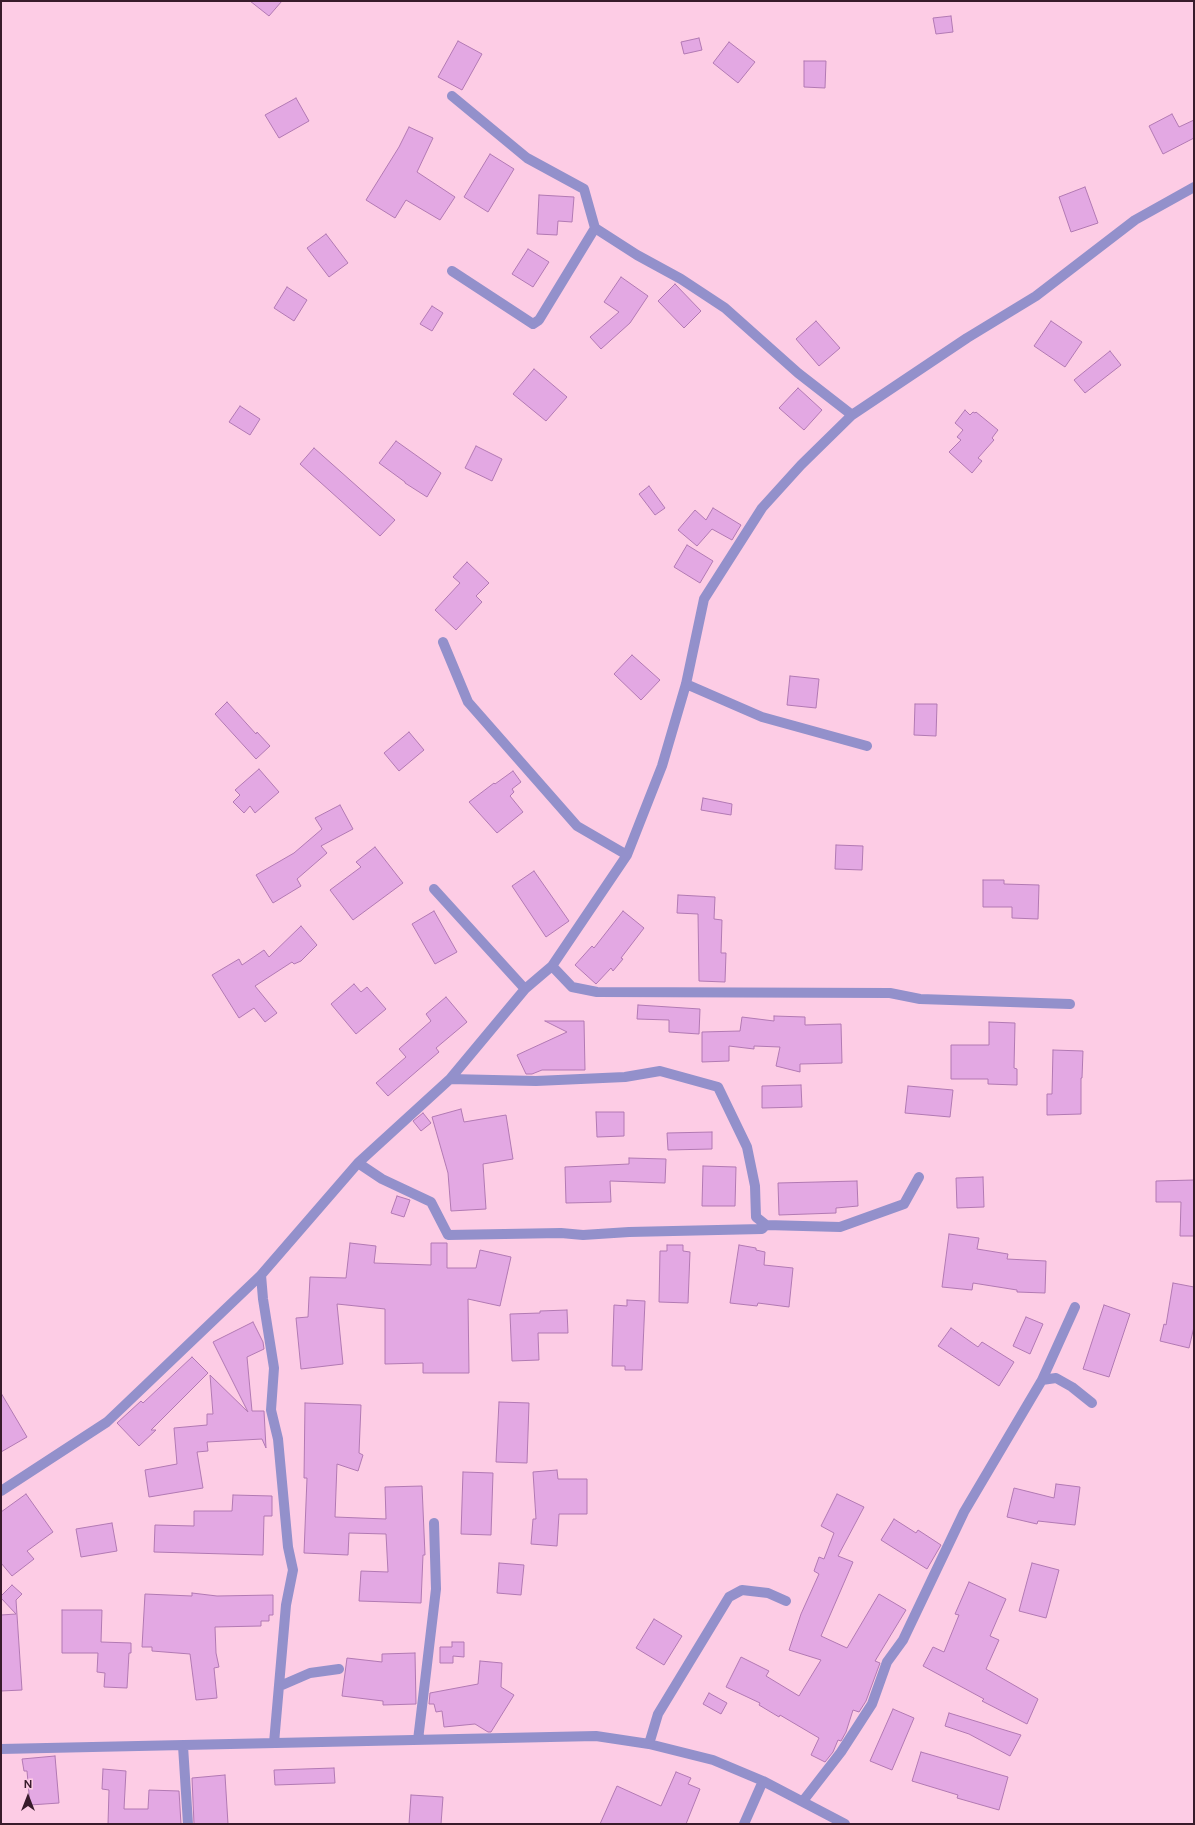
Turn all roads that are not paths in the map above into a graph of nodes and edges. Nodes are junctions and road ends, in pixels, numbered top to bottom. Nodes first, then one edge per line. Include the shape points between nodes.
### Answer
1 (452, 96) dead end
2 (1194, 187) edge
3 (595, 228) junction
4 (452, 271) dead end
5 (852, 415) junction
6 (443, 642) dead end
7 (686, 684) junction
8 (867, 746) dead end
9 (627, 855) junction
10 (434, 889) dead end
11 (552, 966) junction
12 (525, 989) junction
13 (1070, 1004) dead end
14 (450, 1079) junction
15 (358, 1163) junction
16 (920, 1177) dead end
17 (766, 1225) junction
18 (261, 1275) junction
19 (1075, 1307) dead end
20 (1042, 1380) junction
21 (1092, 1403) dead end
22 (1, 1491) edge
23 (434, 1524) dead end
24 (786, 1601) dead end
25 (339, 1669) dead end
26 (280, 1686) junction
27 (418, 1740) junction
28 (274, 1743) junction
29 (649, 1744) junction
30 (183, 1746) junction
31 (1, 1749) edge
32 (763, 1781) junction
33 (803, 1801) junction
34 (188, 1824) edge
35 (744, 1824) edge
36 (844, 1824) edge

1 - 3 street via 527,158 584,189
2 - 5 street via 1135,220 1036,296 967,338
3 - 4 street via 539,320 532,324
3 - 5 street via 725,308 798,373
5 - 7 street via 762,508 704,599
6 - 9 street via 468,702 577,826
7 - 8 street via 762,717
7 - 9 street via 662,766
9 - 11 street
10 - 12 street
11 - 12 street
11 - 13 street via 572,987 597,992 890,994 920,999
12 - 14 street
14 - 15 street
14 - 17 street via 536,1081 625,1077 660,1071 718,1086 747,1147 755,1186 756,1217
15 - 17 street via 382,1179 431,1202 448,1235 583,1235 762,1229
15 - 18 street
16 - 17 street via 904,1204 840,1227
18 - 22 street via 107,1422
18 - 26 street via 274,1368 271,1410 278,1439 288,1547 293,1570 286,1605
19 - 20 street
20 - 21 street via 1056,1378
20 - 33 street via 964,1512 903,1640 887,1662 872,1704 841,1752
23 - 27 street via 436,1589
24 - 29 street via 768,1593 742,1590 729,1597 658,1714
25 - 26 street via 310,1673
26 - 28 street
27 - 28 street
27 - 29 street via 596,1736
28 - 30 street
29 - 32 street via 713,1760
30 - 31 street
30 - 34 street
32 - 33 street
32 - 35 street
33 - 36 street

